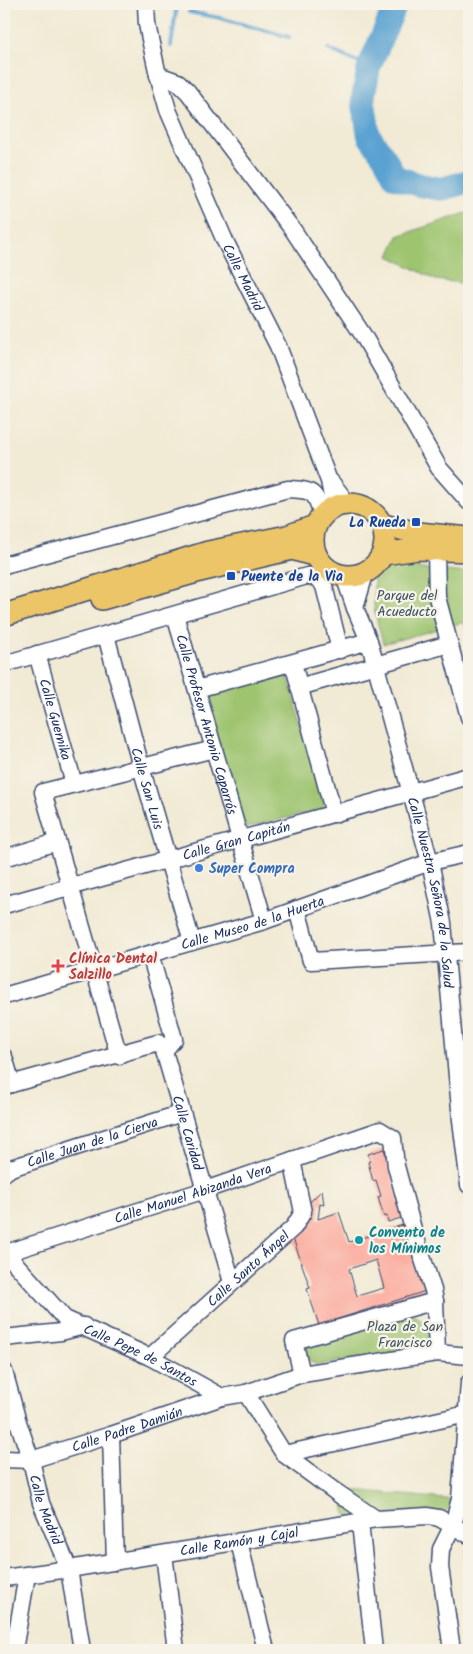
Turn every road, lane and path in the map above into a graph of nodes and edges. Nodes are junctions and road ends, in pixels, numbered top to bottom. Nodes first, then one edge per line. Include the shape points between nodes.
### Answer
1 (146, 4) edge
2 (158, 76) junction
3 (469, 502) edge
4 (330, 513) junction
5 (383, 525) junction
6 (469, 538) edge
7 (436, 550) junction
8 (469, 551) edge
9 (384, 554) junction
10 (316, 556) junction
11 (4, 565) edge
12 (365, 574) junction
13 (344, 576) junction
14 (355, 608) junction
15 (4, 615) edge
16 (175, 615) junction
17 (4, 628) edge
18 (106, 634) junction
19 (368, 642) junction
20 (449, 644) junction
21 (340, 650) junction
22 (37, 654) junction
23 (292, 663) junction
24 (4, 664) edge
25 (375, 666) junction
26 (299, 687) junction
27 (197, 689) junction
28 (469, 717) edge
29 (214, 749) junction
30 (141, 767) junction
31 (469, 776) edge
32 (74, 784) junction
33 (411, 792) junction
34 (334, 814) junction
35 (241, 839) junction
36 (57, 842) junction
37 (469, 853) edge
38 (4, 858) edge
39 (168, 860) junction
40 (430, 862) junction
41 (70, 887) junction
42 (4, 905) edge
43 (296, 910) junction
44 (264, 921) junction
45 (192, 942) junction
46 (469, 952) edge
47 (446, 953) junction
48 (150, 954) junction
49 (94, 970) junction
50 (4, 996) edge
51 (161, 1048) junction
52 (118, 1056) junction
53 (4, 1057) edge
54 (8, 1085) edge
55 (182, 1113) junction
56 (465, 1120) edge
57 (292, 1160) junction
58 (4, 1173) edge
59 (469, 1185) edge
60 (205, 1190) junction
61 (5, 1252) edge
62 (232, 1282) junction
63 (435, 1301) junction
64 (84, 1326) junction
65 (4, 1338) edge
66 (437, 1353) junction
67 (469, 1356) edge
68 (150, 1357) junction
69 (4, 1371) edge
70 (302, 1374) junction
71 (469, 1383) edge
72 (246, 1393) junction
73 (222, 1397) junction
74 (467, 1414) junction
75 (111, 1435) junction
76 (284, 1454) junction
77 (4, 1459) edge
78 (32, 1460) junction
79 (368, 1521) junction
80 (453, 1525) junction
81 (469, 1535) edge
82 (239, 1542) junction
83 (164, 1554) junction
84 (115, 1562) junction
85 (69, 1569) junction
86 (27, 1575) junction
87 (4, 1578) edge
88 (14, 1650) edge
89 (82, 1650) edge
90 (176, 1650) edge
91 (266, 1650) edge
92 (374, 1650) edge
93 (452, 1650) edge

1 - 2 street, Calle Madrid
2 - 3 street via 178,82 188,92 292,230 362,335 439,468
2 - 4 street, Calle Madrid via 168,110 222,232 278,346 329,481
4 - 5 main road via 362,506
4 - 10 main road via 312,542
4 - 11 street via 308,491 288,489
4 - 15 main road via 287,536 208,552
5 - 6 main road via 418,533
5 - 9 main road via 386,539
7 - 8 main road
7 - 9 main road
7 - 20 street via 437,597
9 - 12 main road via 377,565
10 - 13 main road via 325,568
10 - 17 main road via 292,549 257,557
12 - 13 main road
12 - 14 street
13 - 14 street, Calle Nuestra Señora de la Salud
14 - 19 street, Calle Nuestra Señora de la Salud
16 - 18 street
16 - 21 street via 299,578 315,577 324,586
16 - 27 street, Calle Profesor Antonio Caparrós
18 - 22 street
18 - 30 street, Calle San Luis
19 - 21 street
19 - 25 street, Calle Nuestra Señora de la Salud
20 - 25 street
20 - 28 street
21 - 23 street
22 - 24 street
22 - 32 street, Calle Guernika
23 - 26 street
23 - 27 street
25 - 26 street
25 - 33 street, Calle Nuestra Señora de la Salud
26 - 34 street
27 - 29 street, Calle Profesor Antonio Caparrós
29 - 30 street
29 - 35 street, Calle Profesor Antonio Caparrós
30 - 32 street
30 - 39 street, Calle San Luis
31 - 33 street, Calle Gran Capitán
32 - 36 street via 43,792
33 - 34 street, Calle Gran Capitán
33 - 40 street, Calle Nuestra Señora de la Salud
34 - 35 street, Calle Gran Capitán
35 - 39 street, Calle Gran Capitán
35 - 44 street, Calle Profesor Antonio Caparrós
36 - 38 street
36 - 41 street
37 - 40 street, Calle Museo de la Huerta
39 - 41 street, Calle Gran Capitán
39 - 45 street, Calle San Luis
40 - 43 street, Calle Museo de la Huerta
40 - 47 street, Calle Nuestra Señora de la Salud
41 - 42 street, Calle Gran Capitán
41 - 49 street
43 - 44 street, Calle Museo de la Huerta
43 - 47 street via 311,960
44 - 45 street, Calle Museo de la Huerta
45 - 48 street, Calle Museo de la Huerta
46 - 47 street
47 - 56 street, Calle Nuestra Señora de la Salud
48 - 49 street, Calle Museo de la Huerta
48 - 51 street via 174,1039
49 - 50 street, Calle Museo de la Huerta
49 - 52 street
51 - 52 street
51 - 55 street, Calle Caridad
52 - 54 street
53 - 54 street
55 - 58 street, Calle Juan de la Cierva via 11,1168
55 - 60 street, Calle Caridad
56 - 59 street, Calle Nuestra Señora de la Salud
57 - 60 street, Calle Manuel Abizanda Vera
57 - 62 street, Calle Santo Ángel via 303,1212 294,1227
57 - 63 street, Calle Manuel Abizanda Vera via 386,1134
60 - 61 street, Calle Manuel Abizanda Vera
60 - 62 street, Calle Caridad
61 - 64 street, Calle Pepe de Santos via 66,1319
62 - 68 street, Calle Santo Ángel
63 - 66 street
63 - 70 street via 294,1341
64 - 65 street via 61,1332
64 - 68 street, Calle Pepe de Santos
66 - 67 street
66 - 70 street
68 - 73 street, Calle Pepe de Santos
69 - 78 street, Calle Madrid
70 - 72 street
71 - 74 street
72 - 73 street
72 - 76 street
73 - 75 street, Calle Padre Damián
74 - 76 street
74 - 80 street via 460,1500
75 - 78 street, Calle Padre Damián
75 - 84 street
76 - 79 street via 340,1495
77 - 78 street, Calle Padre Damián
78 - 85 street, Calle Madrid via 41,1502
79 - 80 street, Calle Ramón y Cajal via 428,1516
79 - 82 street, Calle Ramón y Cajal
79 - 92 street
80 - 81 street, Calle Ramón y Cajal
80 - 93 street via 441,1549 440,1566
82 - 83 street, Calle Ramón y Cajal
82 - 91 street
83 - 84 street, Calle Ramón y Cajal
83 - 90 street
84 - 85 street, Calle Ramón y Cajal
85 - 86 street, Calle Ramón y Cajal
85 - 89 street, Calle Madrid
86 - 87 street, Calle Ramón y Cajal
86 - 88 street

